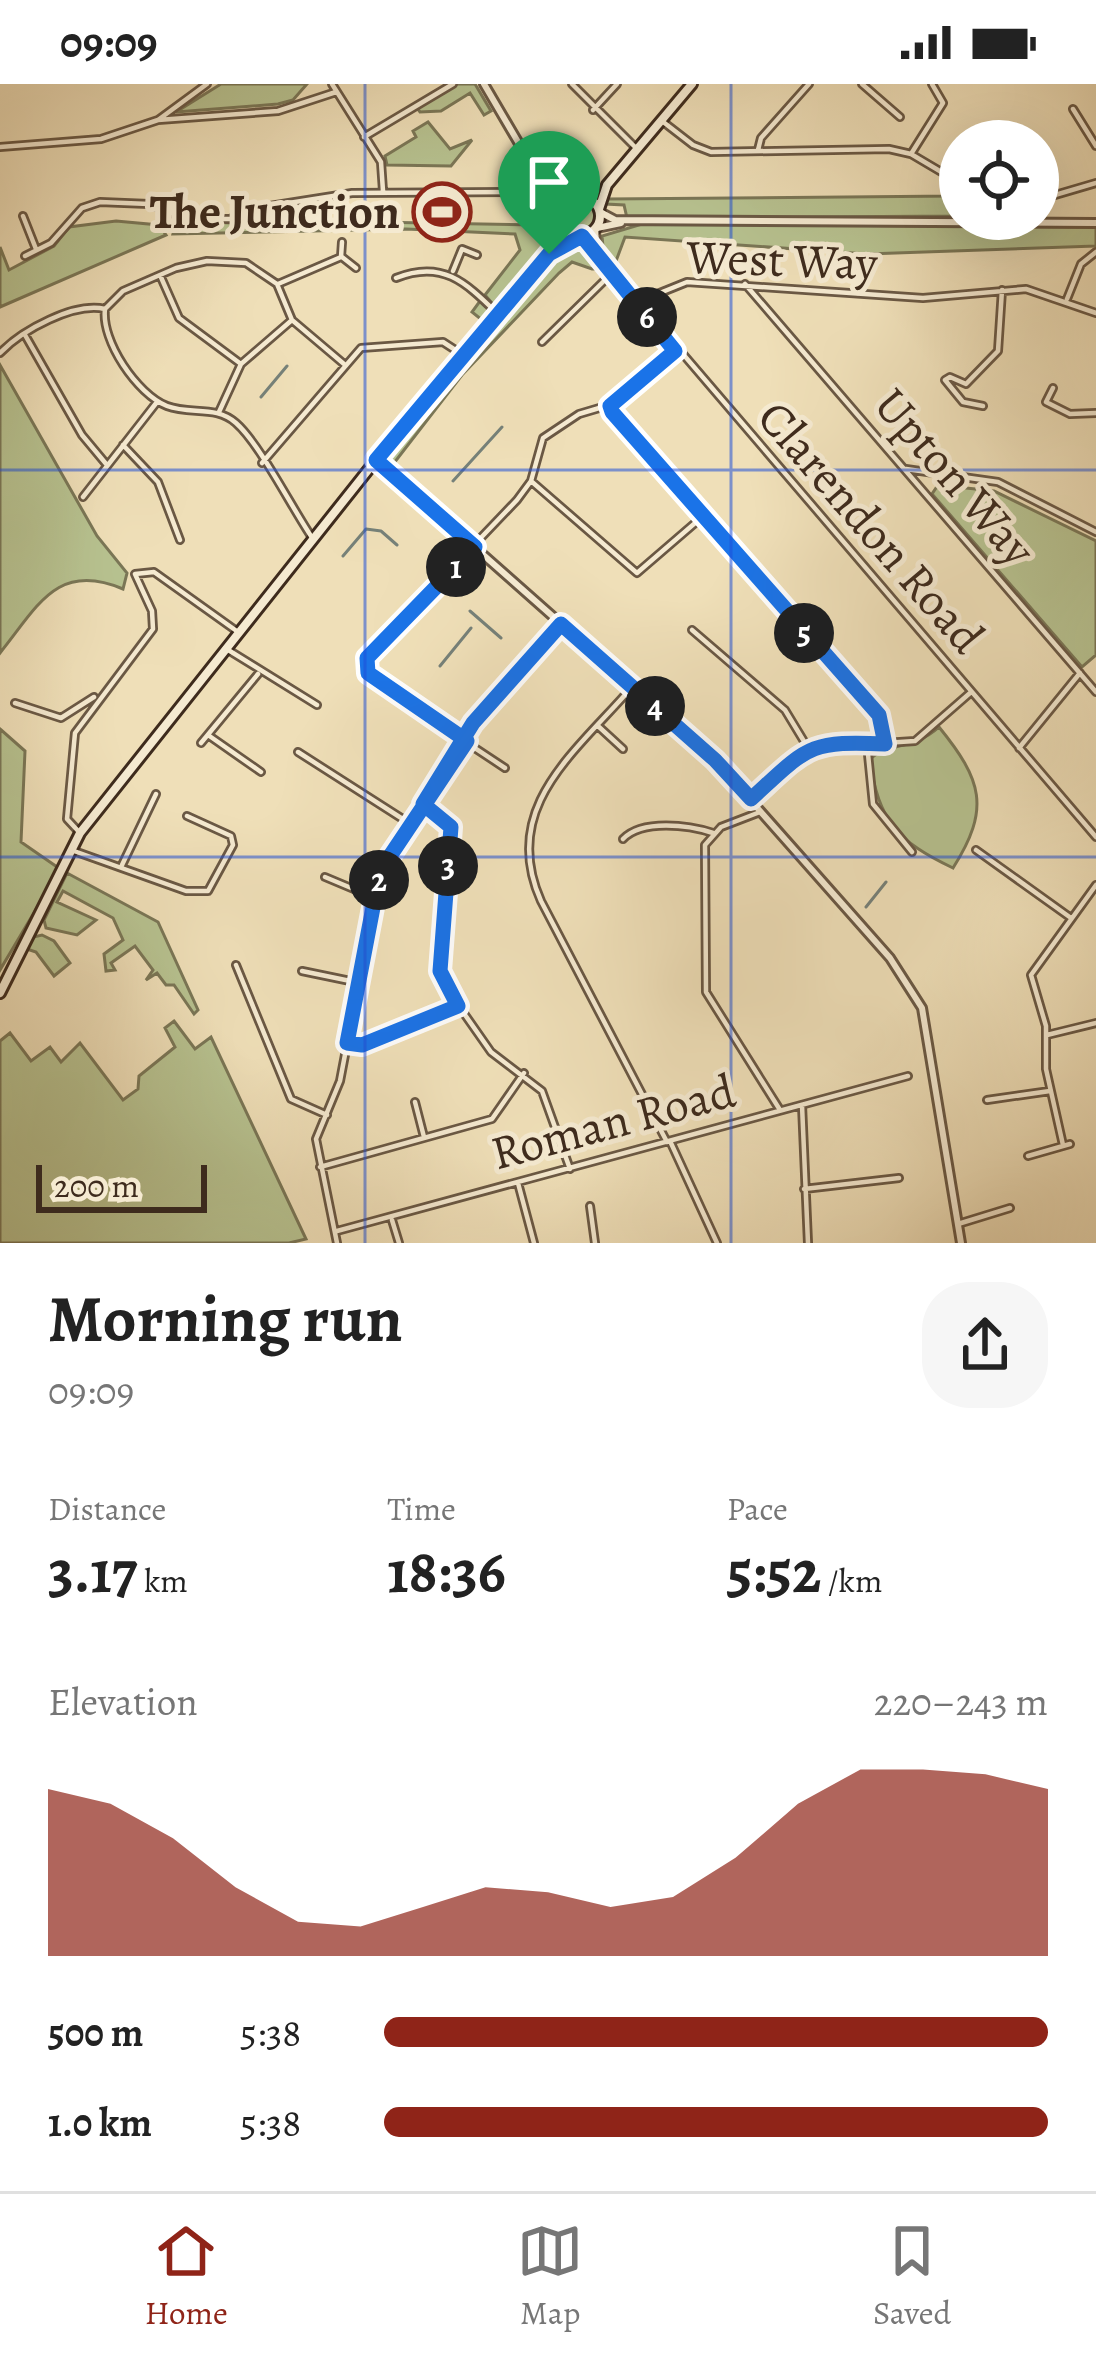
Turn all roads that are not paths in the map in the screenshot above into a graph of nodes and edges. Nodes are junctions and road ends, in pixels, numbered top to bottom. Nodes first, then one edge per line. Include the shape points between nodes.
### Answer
1 (207, 84) edge
2 (332, 84) edge
3 (453, 84) edge
4 (484, 84) edge
5 (572, 84) edge
6 (617, 84) edge
7 (692, 84) edge
8 (809, 84) edge
9 (862, 84) edge
10 (932, 84) edge
11 (337, 92) junction
12 (1073, 109) dead end
13 (592, 110) junction
14 (900, 117) dead end
15 (158, 120) junction
16 (662, 121) junction
17 (364, 137) junction
18 (1096, 146) edge
19 (0, 147) edge
20 (637, 149) junction
21 (758, 150) junction
22 (910, 154) junction
23 (939, 171) edge
24 (540, 180) junction
25 (1096, 184) edge
26 (607, 185) junction
27 (383, 191) junction
28 (1059, 194) edge
29 (576, 198) junction
30 (551, 200) junction
31 (599, 210) junction
32 (23, 216) dead end
33 (562, 220) junction
34 (636, 220) junction
35 (1096, 223) edge
36 (596, 228) junction
37 (581, 236) junction
38 (341, 242) dead end
39 (37, 250) junction
40 (1096, 252) edge
41 (549, 254) junction
42 (477, 255) dead end
43 (25, 256) dead end
44 (341, 256) junction
45 (598, 257) junction
46 (356, 268) dead end
47 (453, 274) junction
48 (160, 275) junction
49 (610, 275) junction
50 (396, 278) dead end
51 (277, 284) junction
52 (745, 284) junction
53 (772, 285) junction
54 (1002, 290) junction
55 (1067, 299) junction
56 (635, 303) junction
57 (765, 303) junction
58 (105, 309) junction
59 (1096, 313) edge
60 (499, 315) junction
61 (292, 320) junction
62 (25, 335) junction
63 (542, 342) dead end
64 (675, 351) junction
65 (0, 353) edge
66 (466, 358) junction
67 (241, 364) junction
68 (344, 364) junction
69 (966, 385) junction
70 (1053, 388) dead end
71 (157, 401) junction
72 (973, 404) junction
73 (610, 406) junction
74 (983, 406) dead end
75 (219, 412) junction
76 (1096, 413) edge
77 (123, 445) junction
78 (376, 460) junction
79 (262, 463) junction
80 (107, 465) junction
81 (903, 469) junction
82 (932, 476) junction
83 (531, 481) junction
84 (920, 488) junction
85 (82, 497) dead end
86 (702, 517) junction
87 (1096, 532) edge
88 (313, 539) junction
89 (180, 540) dead end
90 (475, 547) junction
91 (561, 624) junction
92 (692, 630) dead end
93 (238, 632) junction
94 (225, 648) junction
95 (260, 672) junction
96 (1080, 673) junction
97 (632, 686) junction
98 (1096, 692) edge
99 (970, 693) junction
100 (98, 694) junction
101 (15, 703) dead end
102 (316, 705) dead end
103 (598, 726) junction
104 (208, 734) junction
105 (467, 741) junction
106 (201, 743) dead end
107 (867, 743) junction
108 (885, 744) junction
109 (622, 748) dead end
110 (808, 748) junction
111 (1019, 748) junction
112 (298, 752) dead end
113 (505, 768) dead end
114 (261, 772) dead end
115 (156, 794) dead end
116 (751, 799) junction
117 (423, 804) junction
118 (761, 811) junction
119 (187, 817) dead end
120 (410, 823) junction
121 (80, 833) junction
122 (713, 833) junction
123 (1096, 837) edge
124 (623, 839) dead end
125 (976, 850) dead end
126 (73, 851) junction
127 (912, 852) dead end
128 (122, 866) junction
129 (325, 877) dead end
130 (1096, 885) edge
131 (376, 898) junction
132 (1071, 918) junction
133 (236, 965) dead end
134 (302, 971) dead end
135 (360, 983) junction
136 (0, 994) edge
137 (458, 1006) junction
138 (1096, 1023) edge
139 (1047, 1035) junction
140 (347, 1043) junction
141 (524, 1073) junction
142 (908, 1076) dead end
143 (1050, 1091) junction
144 (988, 1100) dead end
145 (415, 1102) dead end
146 (802, 1104) junction
147 (780, 1110) junction
148 (327, 1115) junction
149 (424, 1139) junction
150 (669, 1142) junction
151 (1028, 1156) dead end
152 (320, 1167) junction
153 (570, 1169) junction
154 (899, 1178) dead end
155 (518, 1183) junction
156 (802, 1189) junction
157 (590, 1206) dead end
158 (1010, 1208) dead end
159 (391, 1217) junction
160 (958, 1224) junction
161 (337, 1231) junction
162 (337, 1243) edge
163 (398, 1243) edge
164 (533, 1243) edge
165 (595, 1243) edge
166 (717, 1243) edge
167 (808, 1243) edge
168 (961, 1243) edge

1 - 15 street
2 - 11 street
3 - 17 street
4 - 24 street
5 - 13 street
6 - 13 street
7 - 16 main road
8 - 21 street
9 - 14 street
10 - 22 street via 943,103
11 - 15 street via 278,111
11 - 17 street
12 - 18 street
13 - 20 street
15 - 19 street via 100,139
16 - 20 main road
16 - 21 street via 700,149
17 - 27 street via 381,162
20 - 26 main road
21 - 22 street
22 - 23 street
24 - 29 street
24 - 30 street
25 - 28 street
26 - 29 main road
26 - 31 main road
27 - 30 street via 530,192
27 - 39 street via 230,219 100,202 82,208
29 - 31 main road
29 - 33 main road
30 - 33 street
31 - 34 street via 610,220
31 - 36 main road
32 - 39 street
33 - 37 main road
33 - 41 main road
34 - 35 street
34 - 36 street
36 - 37 main road
36 - 45 street, Clarendon Road
37 - 41 main road
37 - 45 street, Clarendon Road
38 - 44 street
39 - 43 street
40 - 55 street via 1081,263
41 - 60 main road
42 - 47 street via 462,249
44 - 46 street
44 - 51 street
45 - 49 street, Clarendon Road
47 - 50 street
47 - 60 street
48 - 51 street via 194,262 233,261
48 - 58 street
48 - 67 street via 179,318
49 - 56 street, Clarendon Road
49 - 63 street
51 - 61 street
52 - 53 street, West Way
52 - 56 street, West Way via 687,282
52 - 57 street, Upton Way
53 - 54 street, West Way via 923,298
53 - 57 street
54 - 55 street, West Way
54 - 69 street via 1002,339
55 - 59 street, West Way
56 - 64 street, Clarendon Road
57 - 81 street, Upton Way
58 - 62 street via 86,304
58 - 71 street via 110,338
60 - 66 main road
61 - 67 street
61 - 68 street
62 - 65 street
62 - 80 street
64 - 73 street
64 - 99 street, Clarendon Road
66 - 68 street via 443,343 370,346
66 - 78 main road
67 - 75 street
68 - 79 street
69 - 72 street
69 - 72 street via 945,380
70 - 76 street via 1046,403 1059,411
71 - 75 street
71 - 77 street
72 - 74 street
73 - 83 street via 554,428 535,452
73 - 86 street
75 - 79 street via 238,425
77 - 80 street
77 - 89 street via 153,473
78 - 88 main road
78 - 90 street
79 - 88 street
80 - 85 street
81 - 82 street
81 - 84 street, Upton Way
82 - 84 street
82 - 87 street via 998,482
83 - 86 street via 637,573
83 - 90 street
84 - 96 street, Upton Way
86 - 108 street via 879,715
88 - 93 main road
90 - 91 street
90 - 105 street via 365,666 372,680
91 - 97 street
91 - 105 street via 473,723
92 - 110 street via 785,710
93 - 94 main road
93 - 100 street via 154,572 140,572 135,578 153,629
94 - 95 street
94 - 121 main road
95 - 102 street
95 - 104 street
96 - 98 street, Upton Way
96 - 111 street
97 - 103 street
97 - 116 street
99 - 108 street via 915,741
99 - 111 street, Clarendon Road
100 - 101 street via 61,718
100 - 121 street via 75,733 68,819
103 - 109 street
103 - 150 street via 543,792 528,828 527,862
104 - 106 street
104 - 114 street
105 - 113 street
105 - 117 street
107 - 108 street
107 - 110 street
107 - 127 street via 873,804
110 - 116 street
111 - 123 street, Clarendon Road
112 - 120 street
115 - 128 street
116 - 118 street
117 - 120 street
117 - 137 street via 451,827 440,971
118 - 122 street
118 - 160 street via 918,999
119 - 128 street via 225,830 233,845 208,891 186,892
120 - 131 street via 380,871
121 - 126 main road
122 - 124 street via 686,825
122 - 147 street via 701,857 705,986
125 - 132 street
126 - 128 street
126 - 136 main road
129 - 131 street
130 - 132 street
131 - 135 street
132 - 139 street via 1031,975
133 - 148 street via 291,1099
134 - 135 street
135 - 140 street
137 - 140 street via 362,1045
137 - 141 street via 491,1052
138 - 139 street
139 - 143 street
140 - 148 street
141 - 149 street via 492,1119
141 - 153 street via 545,1096
142 - 146 street, Roman Road
143 - 144 street
143 - 151 street via 1066,1144
145 - 149 street
146 - 147 street, Roman Road
146 - 156 street
147 - 150 street, Roman Road
148 - 152 street via 316,1139
149 - 152 street
150 - 153 street, Roman Road
150 - 166 street
152 - 161 street
153 - 155 street, Roman Road
154 - 156 street
155 - 159 street, Roman Road
155 - 164 street
156 - 167 street
157 - 165 street
158 - 160 street
159 - 161 street, Roman Road
159 - 163 street
160 - 168 street
161 - 162 street

